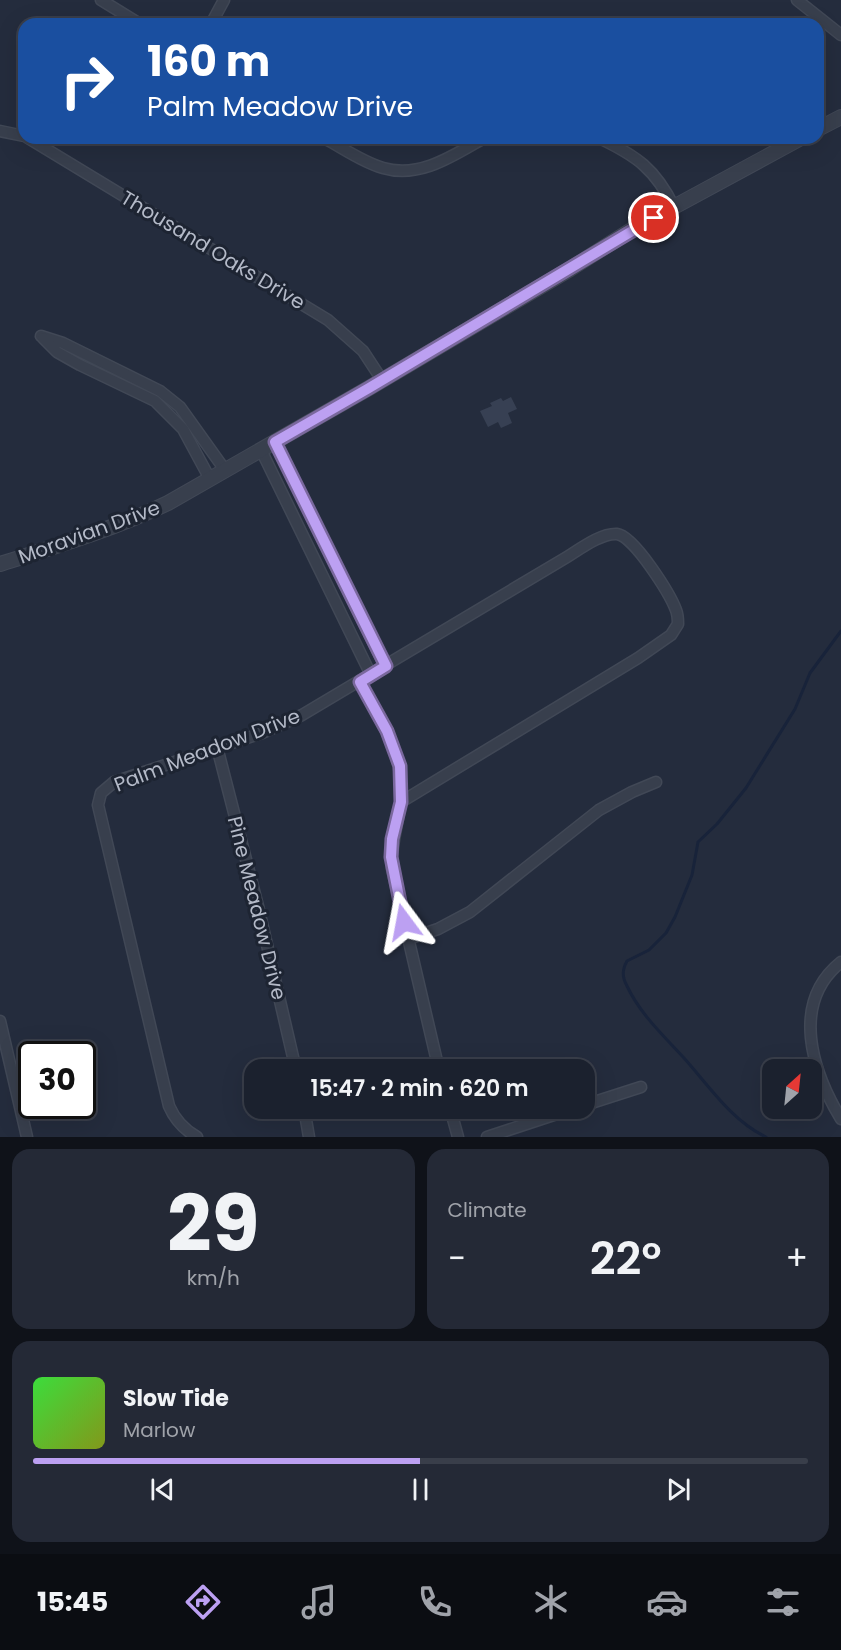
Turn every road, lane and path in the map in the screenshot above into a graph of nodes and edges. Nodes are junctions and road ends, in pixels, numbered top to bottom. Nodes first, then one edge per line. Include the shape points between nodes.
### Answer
1 (101, 0) edge
2 (224, 0) edge
3 (797, 0) edge
4 (130, 18) edge
5 (214, 18) edge
6 (820, 18) edge
7 (824, 21) edge
8 (841, 35) edge
9 (841, 117) edge
10 (824, 126) edge
11 (0, 131) edge
12 (18, 135) edge
13 (38, 144) edge
14 (335, 144) edge
15 (473, 144) edge
16 (611, 144) edge
17 (790, 144) edge
18 (674, 207) junction
19 (139, 380) junction
20 (382, 380) junction
21 (132, 390) junction
22 (201, 435) junction
23 (190, 440) junction
24 (275, 442) junction
25 (261, 450) junction
26 (225, 470) junction
27 (210, 479) junction
28 (331, 556) junction
29 (316, 563) junction
30 (0, 564) edge
31 (386, 666) junction
32 (371, 675) junction
33 (360, 682) junction
34 (217, 747) junction
35 (656, 782) dead end
36 (401, 802) junction
37 (408, 939) junction
38 (841, 962) edge
39 (0, 1021) edge
40 (293, 1059) edge
41 (436, 1059) edge
42 (642, 1087) dead end
43 (595, 1102) edge
44 (306, 1119) edge
45 (453, 1119) edge
46 (542, 1119) edge
47 (841, 1119) edge
48 (193, 1135) edge
49 (27, 1137) edge
50 (309, 1137) edge
51 (458, 1137) edge
52 (487, 1137) edge

1 - 4 street
2 - 5 street
3 - 6 street
7 - 8 street
9 - 10 street
11 - 12 street, Thousand Oaks Drive
13 - 20 street, Thousand Oaks Drive via 328,320 363,351
14 - 15 street via 374,165 404,170 436,164
16 - 18 street via 646,165
17 - 18 street, Moravian Drive
18 - 20 street, Moravian Drive
19 - 21 street
19 - 21 street via 97,367
19 - 22 street via 180,407
20 - 24 street, Moravian Drive
21 - 23 street via 155,401
22 - 23 street
22 - 26 street
23 - 27 street
24 - 25 street, Moravian Drive
24 - 28 street
25 - 26 street, Moravian Drive
25 - 29 street
26 - 27 street, Moravian Drive
27 - 30 street, Moravian Drive via 144,514
28 - 29 street
28 - 31 street
29 - 32 street
31 - 32 street, Palm Meadow Drive
31 - 36 street, Palm Meadow Drive via 567,556 615,534 639,550 678,616 671,635 638,658
32 - 33 street, Palm Meadow Drive
33 - 34 street, Palm Meadow Drive via 279,726
33 - 36 street via 399,759
34 - 40 street, Pine Meadow Drive
34 - 48 street, Palm Meadow Drive via 114,782 101,793 98,805 169,1106 176,1120
35 - 37 street via 600,810 470,912
36 - 37 street via 391,857
37 - 41 street
38 - 47 street via 828,973 816,993 810,1038 826,1090
39 - 49 street
42 - 43 street
44 - 50 street
45 - 51 street
46 - 52 street

